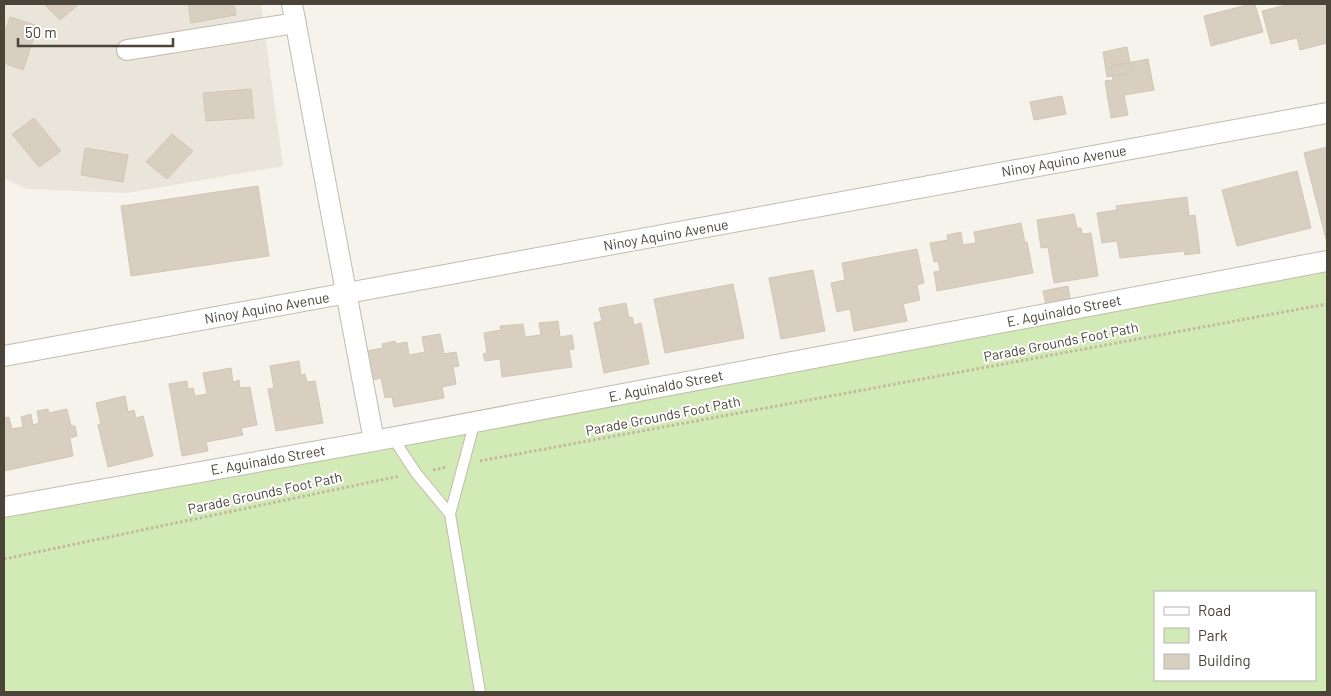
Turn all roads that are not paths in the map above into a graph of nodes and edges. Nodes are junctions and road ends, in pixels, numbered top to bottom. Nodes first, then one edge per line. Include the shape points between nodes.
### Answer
1 (294, 13) edge
2 (127, 50) dead end
3 (1327, 113) edge
4 (1327, 261) edge
5 (346, 293) junction
6 (4, 356) edge
7 (475, 421) junction
8 (394, 438) junction
9 (374, 441) junction
10 (4, 508) edge
11 (450, 514) junction
12 (480, 692) edge

1 - 2 street
1 - 5 street
3 - 5 street, Ninoy Aquino Avenue
4 - 7 street, E. Aguinaldo Street
5 - 6 street, Ninoy Aquino Avenue
5 - 9 street
7 - 8 street, E. Aguinaldo Street
7 - 11 lane
8 - 9 street, E. Aguinaldo Street
8 - 11 lane via 416,473
9 - 10 street, E. Aguinaldo Street
11 - 12 lane

